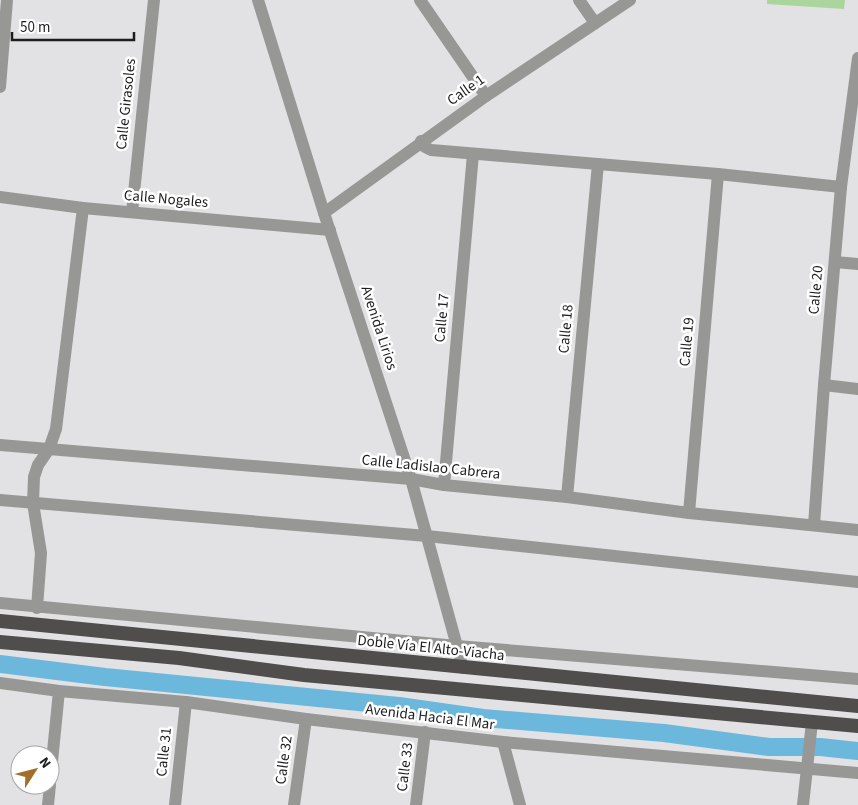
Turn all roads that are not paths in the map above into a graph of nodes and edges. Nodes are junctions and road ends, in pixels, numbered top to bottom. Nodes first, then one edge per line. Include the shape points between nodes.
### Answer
1 (7, 0) edge
2 (154, 0) edge
3 (258, 0) edge
4 (420, 0) edge
5 (579, 0) edge
6 (630, 0) edge
7 (595, 23) junction
8 (858, 58) edge
9 (0, 87) edge
10 (486, 96) junction
11 (421, 142) junction
12 (853, 145) edge
13 (473, 154) junction
14 (598, 164) junction
15 (718, 174) junction
16 (841, 188) junction
17 (0, 197) edge
18 (83, 208) junction
19 (132, 212) junction
20 (324, 213) junction
21 (330, 230) junction
22 (836, 262) junction
23 (858, 264) edge
24 (824, 385) junction
25 (858, 389) edge
26 (0, 445) edge
27 (48, 449) junction
28 (411, 480) junction
29 (444, 485) junction
30 (567, 497) junction
31 (0, 500) edge
32 (33, 503) junction
33 (689, 513) junction
34 (814, 525) junction
35 (858, 530) edge
36 (427, 536) junction
37 (858, 582) edge
38 (0, 604) edge
39 (37, 608) junction
40 (0, 621) edge
41 (0, 642) edge
42 (457, 646) junction
43 (463, 668) junction
44 (858, 679) edge
45 (0, 683) edge
46 (59, 691) junction
47 (186, 702) junction
48 (858, 706) edge
49 (306, 719) junction
50 (858, 726) edge
51 (811, 728) junction
52 (425, 732) junction
53 (503, 742) junction
54 (54, 745) edge
55 (808, 762) junction
56 (858, 773) edge
57 (175, 805) edge
58 (294, 805) edge
59 (416, 805) edge
60 (520, 805) edge
61 (803, 805) edge

1 - 9 street
2 - 19 street, Calle Girasoles
3 - 20 street, Avenida Lirios
4 - 10 street
5 - 7 street
6 - 7 street, Calle 1
7 - 10 street, Calle 1
8 - 12 street, Calle 20
10 - 11 street, Calle 1
11 - 13 street via 431,150
11 - 20 street, Calle 1
12 - 16 street, Calle 20
13 - 14 street
13 - 29 street, Calle 17
14 - 15 street
14 - 30 street, Calle 18
15 - 16 street
15 - 33 street, Calle 19
16 - 22 street, Calle 20
17 - 18 street, Calle Nogales
18 - 19 street, Calle Nogales
18 - 27 street via 56,429
19 - 21 street, Calle Nogales
20 - 21 street, Avenida Lirios
21 - 28 street, Avenida Lirios
22 - 23 street
22 - 24 street, Calle 20
24 - 25 street
24 - 34 street, Calle 20
26 - 27 street, Calle Ladislao Cabrera
27 - 28 street, Calle Ladislao Cabrera
27 - 32 street via 34,477
28 - 29 street, Calle Ladislao Cabrera
28 - 36 street, Avenida Lirios
29 - 30 street, Calle Ladislao Cabrera
30 - 33 street, Calle Ladislao Cabrera
31 - 32 street
32 - 36 street
32 - 39 street via 41,553
33 - 34 street, Calle Ladislao Cabrera
34 - 35 street, Calle Ladislao Cabrera
36 - 37 street
36 - 42 street, Avenida Lirios
38 - 39 street
39 - 42 street
40 - 43 highway, Doble Vía El Alto-Viacha
41 - 51 highway via 179,658 304,675
42 - 43 street, Avenida Lirios
42 - 44 street
43 - 48 highway, Doble Vía El Alto-Viacha
45 - 46 street, Avenida Hacia El Mar
46 - 47 street, Avenida Hacia El Mar
46 - 54 street
47 - 49 street, Avenida Hacia El Mar
47 - 57 street, Calle 31
49 - 52 street, Avenida Hacia El Mar
49 - 58 street, Calle 32
50 - 51 highway
51 - 55 street
52 - 53 street, Avenida Hacia El Mar
52 - 59 street, Calle 33
53 - 55 street, Avenida Hacia El Mar
53 - 60 street
55 - 56 street, Avenida Hacia El Mar
55 - 61 street

